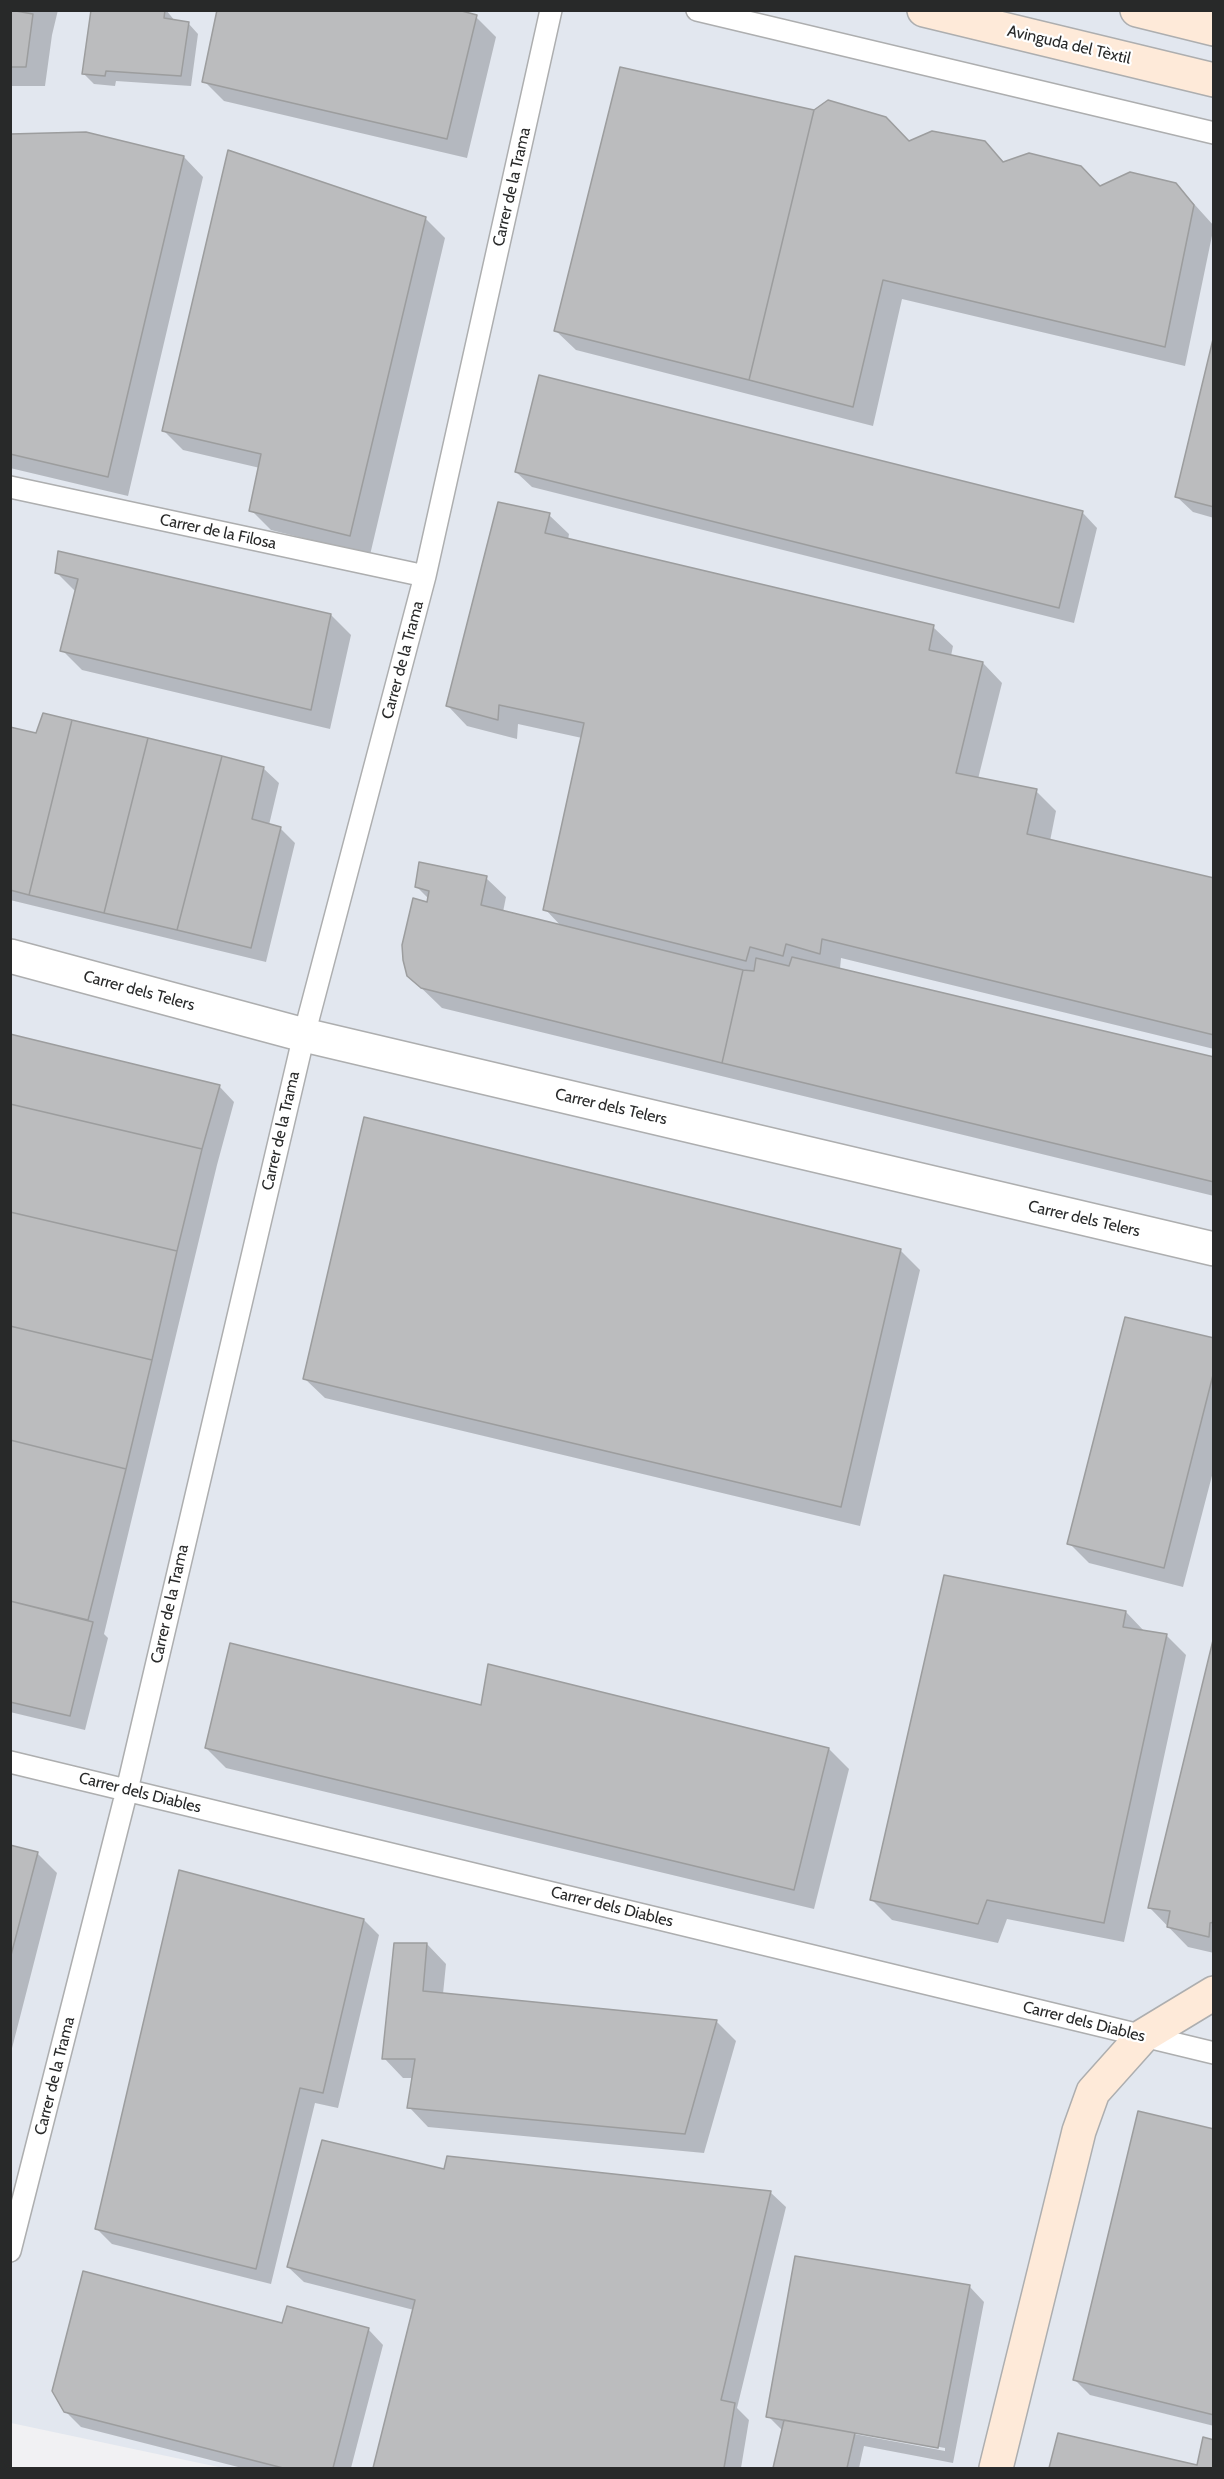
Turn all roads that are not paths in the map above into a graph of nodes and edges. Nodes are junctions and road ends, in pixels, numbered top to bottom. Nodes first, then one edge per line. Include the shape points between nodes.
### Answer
1 (551, 10) edge
2 (697, 10) edge
3 (924, 10) edge
4 (1137, 10) edge
5 (1214, 29) edge
6 (1214, 80) edge
7 (1214, 133) edge
8 (10, 487) edge
9 (425, 576) junction
10 (10, 956) edge
11 (304, 1035) junction
12 (1214, 1249) edge
13 (10, 1762) edge
14 (127, 1790) junction
15 (1214, 1993) edge
16 (1143, 2036) junction
17 (1214, 2053) edge
18 (10, 2251) edge
19 (996, 2469) edge

1 - 9 lane, Carrer de la Trama
2 - 7 lane
3 - 6 street, Avinguda del Tèxtil
4 - 5 street
8 - 9 lane, Carrer de la Filosa
9 - 11 lane, Carrer de la Trama
10 - 11 street, Carrer dels Telers
11 - 12 street, Carrer dels Telers
11 - 14 lane, Carrer de la Trama
13 - 14 lane, Carrer dels Diables
14 - 16 lane, Carrer dels Diables
14 - 18 lane, Carrer de la Trama
15 - 16 street
16 - 17 lane, Carrer dels Diables
16 - 19 street via 1093,2092 1079,2131

